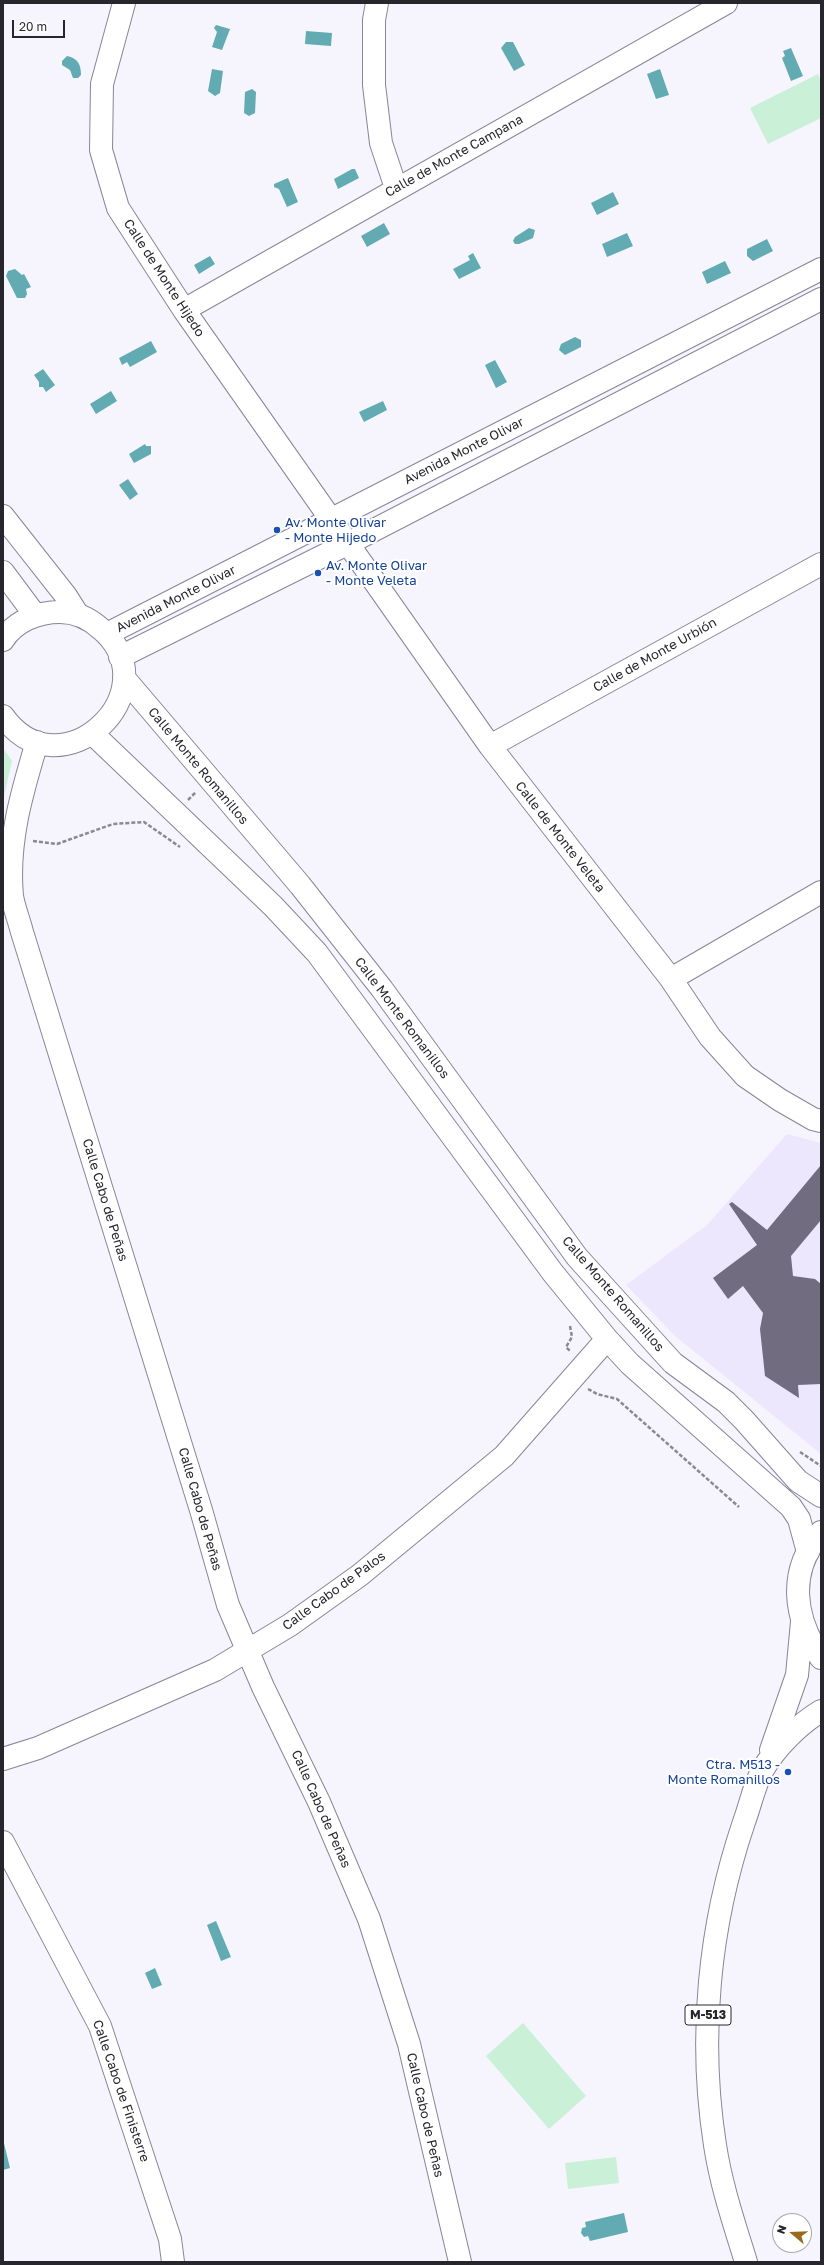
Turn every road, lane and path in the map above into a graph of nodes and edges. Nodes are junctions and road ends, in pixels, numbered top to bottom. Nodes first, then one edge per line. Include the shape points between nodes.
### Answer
1 (124, 3) edge
2 (377, 3) edge
3 (726, 3) edge
4 (396, 188) junction
5 (821, 269) edge
6 (821, 299) edge
7 (757, 302) junction
8 (184, 310) junction
9 (716, 323) junction
10 (769, 326) junction
11 (728, 347) junction
12 (3, 516) edge
13 (332, 519) junction
14 (349, 543) junction
15 (821, 564) edge
16 (3, 572) edge
17 (36, 615) junction
18 (78, 615) junction
19 (107, 634) junction
20 (4, 635) edge
21 (120, 657) junction
22 (124, 678) junction
23 (3, 716) edge
24 (93, 734) junction
25 (37, 742) junction
26 (490, 746) junction
27 (209, 779) junction
28 (175, 813) junction
29 (13, 838) junction
30 (184, 850) dead end
31 (821, 892) edge
32 (8, 898) edge
33 (671, 979) junction
34 (821, 1121) edge
35 (601, 1284) junction
36 (573, 1298) junction
37 (566, 1321) dead end
38 (607, 1339) junction
39 (674, 1363) junction
40 (582, 1365) junction
41 (654, 1384) junction
42 (586, 1386) dead end
43 (821, 1496) edge
44 (739, 1507) dead end
45 (821, 1532) edge
46 (808, 1552) junction
47 (802, 1622) junction
48 (247, 1651) junction
49 (821, 1658) edge
50 (821, 1711) edge
51 (3, 1759) edge
52 (762, 1771) junction
53 (3, 1842) edge
54 (173, 2262) edge
55 (460, 2262) edge
56 (746, 2262) edge

1 - 8 street, Calle de Monte Hijedo via 102,84 101,150 118,208
2 - 4 street via 374,20 374,85 381,143
3 - 4 street, Calle de Monte Campana
4 - 8 street, Calle de Monte Campana
5 - 7 street, Avenida Monte Olivar
6 - 10 street, Avenida Monte Olivar
7 - 9 street, Avenida Monte Olivar
7 - 10 street
8 - 13 street, Calle de Monte Hijedo
9 - 11 street
9 - 13 street, Avenida Monte Olivar
10 - 11 street, Avenida Monte Olivar
11 - 14 street, Avenida Monte Olivar
12 - 18 street
13 - 14 street, Calle de Monte Veleta
13 - 19 street, Avenida Monte Olivar
14 - 21 street, Avenida Monte Olivar
14 - 26 street, Calle de Monte Veleta
15 - 26 street, Calle de Monte Urbión
16 - 17 street
17 - 18 street via 57,612
17 - 20 street via 19,623
18 - 19 street via 94,623
19 - 21 street
21 - 22 street
22 - 24 street via 120,700 109,719
22 - 27 street, Calle Monte Romanillos
23 - 25 street via 22,735
24 - 25 street via 76,742 57,745
24 - 28 street
25 - 29 street, Calle Cabo de Peñas
26 - 33 street, Calle de Monte Veleta
27 - 28 path
27 - 35 street, Calle Monte Romanillos via 300,885 382,989 572,1250
28 - 36 street via 273,906 317,953
29 - 30 path via 57,844 113,824 144,822
29 - 32 street, Calle Cabo de Peñas
31 - 33 street
32 - 48 street, Calle Cabo de Peñas via 201,1510 228,1605
33 - 34 street, Calle de Monte Veleta via 710,1037 745,1076 780,1100
35 - 36 street via 588,1284
35 - 39 street, Calle Monte Romanillos
36 - 38 street
37 - 40 path via 572,1337 566,1347
38 - 40 street, Calle Cabo de Palos
38 - 41 street via 630,1364
39 - 41 street, Calle Monte Romanillos via 672,1378 664,1383
39 - 43 street, Calle Monte Romanillos via 726,1402 798,1481
40 - 48 street, Calle Cabo de Palos via 504,1456 360,1575 290,1625
41 - 46 street via 791,1507 799,1519
42 - 44 path via 597,1394 617,1399
45 - 46 street
46 - 47 street via 801,1569 798,1587
47 - 49 street via 809,1641
47 - 52 street via 797,1675 782,1722
48 - 51 street, Calle Cabo de Palos via 215,1670 38,1748
48 - 55 street, Calle Cabo de Peñas via 319,1802 369,1919 409,2044
50 - 52 street, M-513 via 793,1733
52 - 56 street, M-513 via 737,1843 723,1896 712,1960 707,2024 708,2077 715,2145 727,2200
53 - 54 street, Calle Cabo de Finisterre via 100,2026 170,2239

